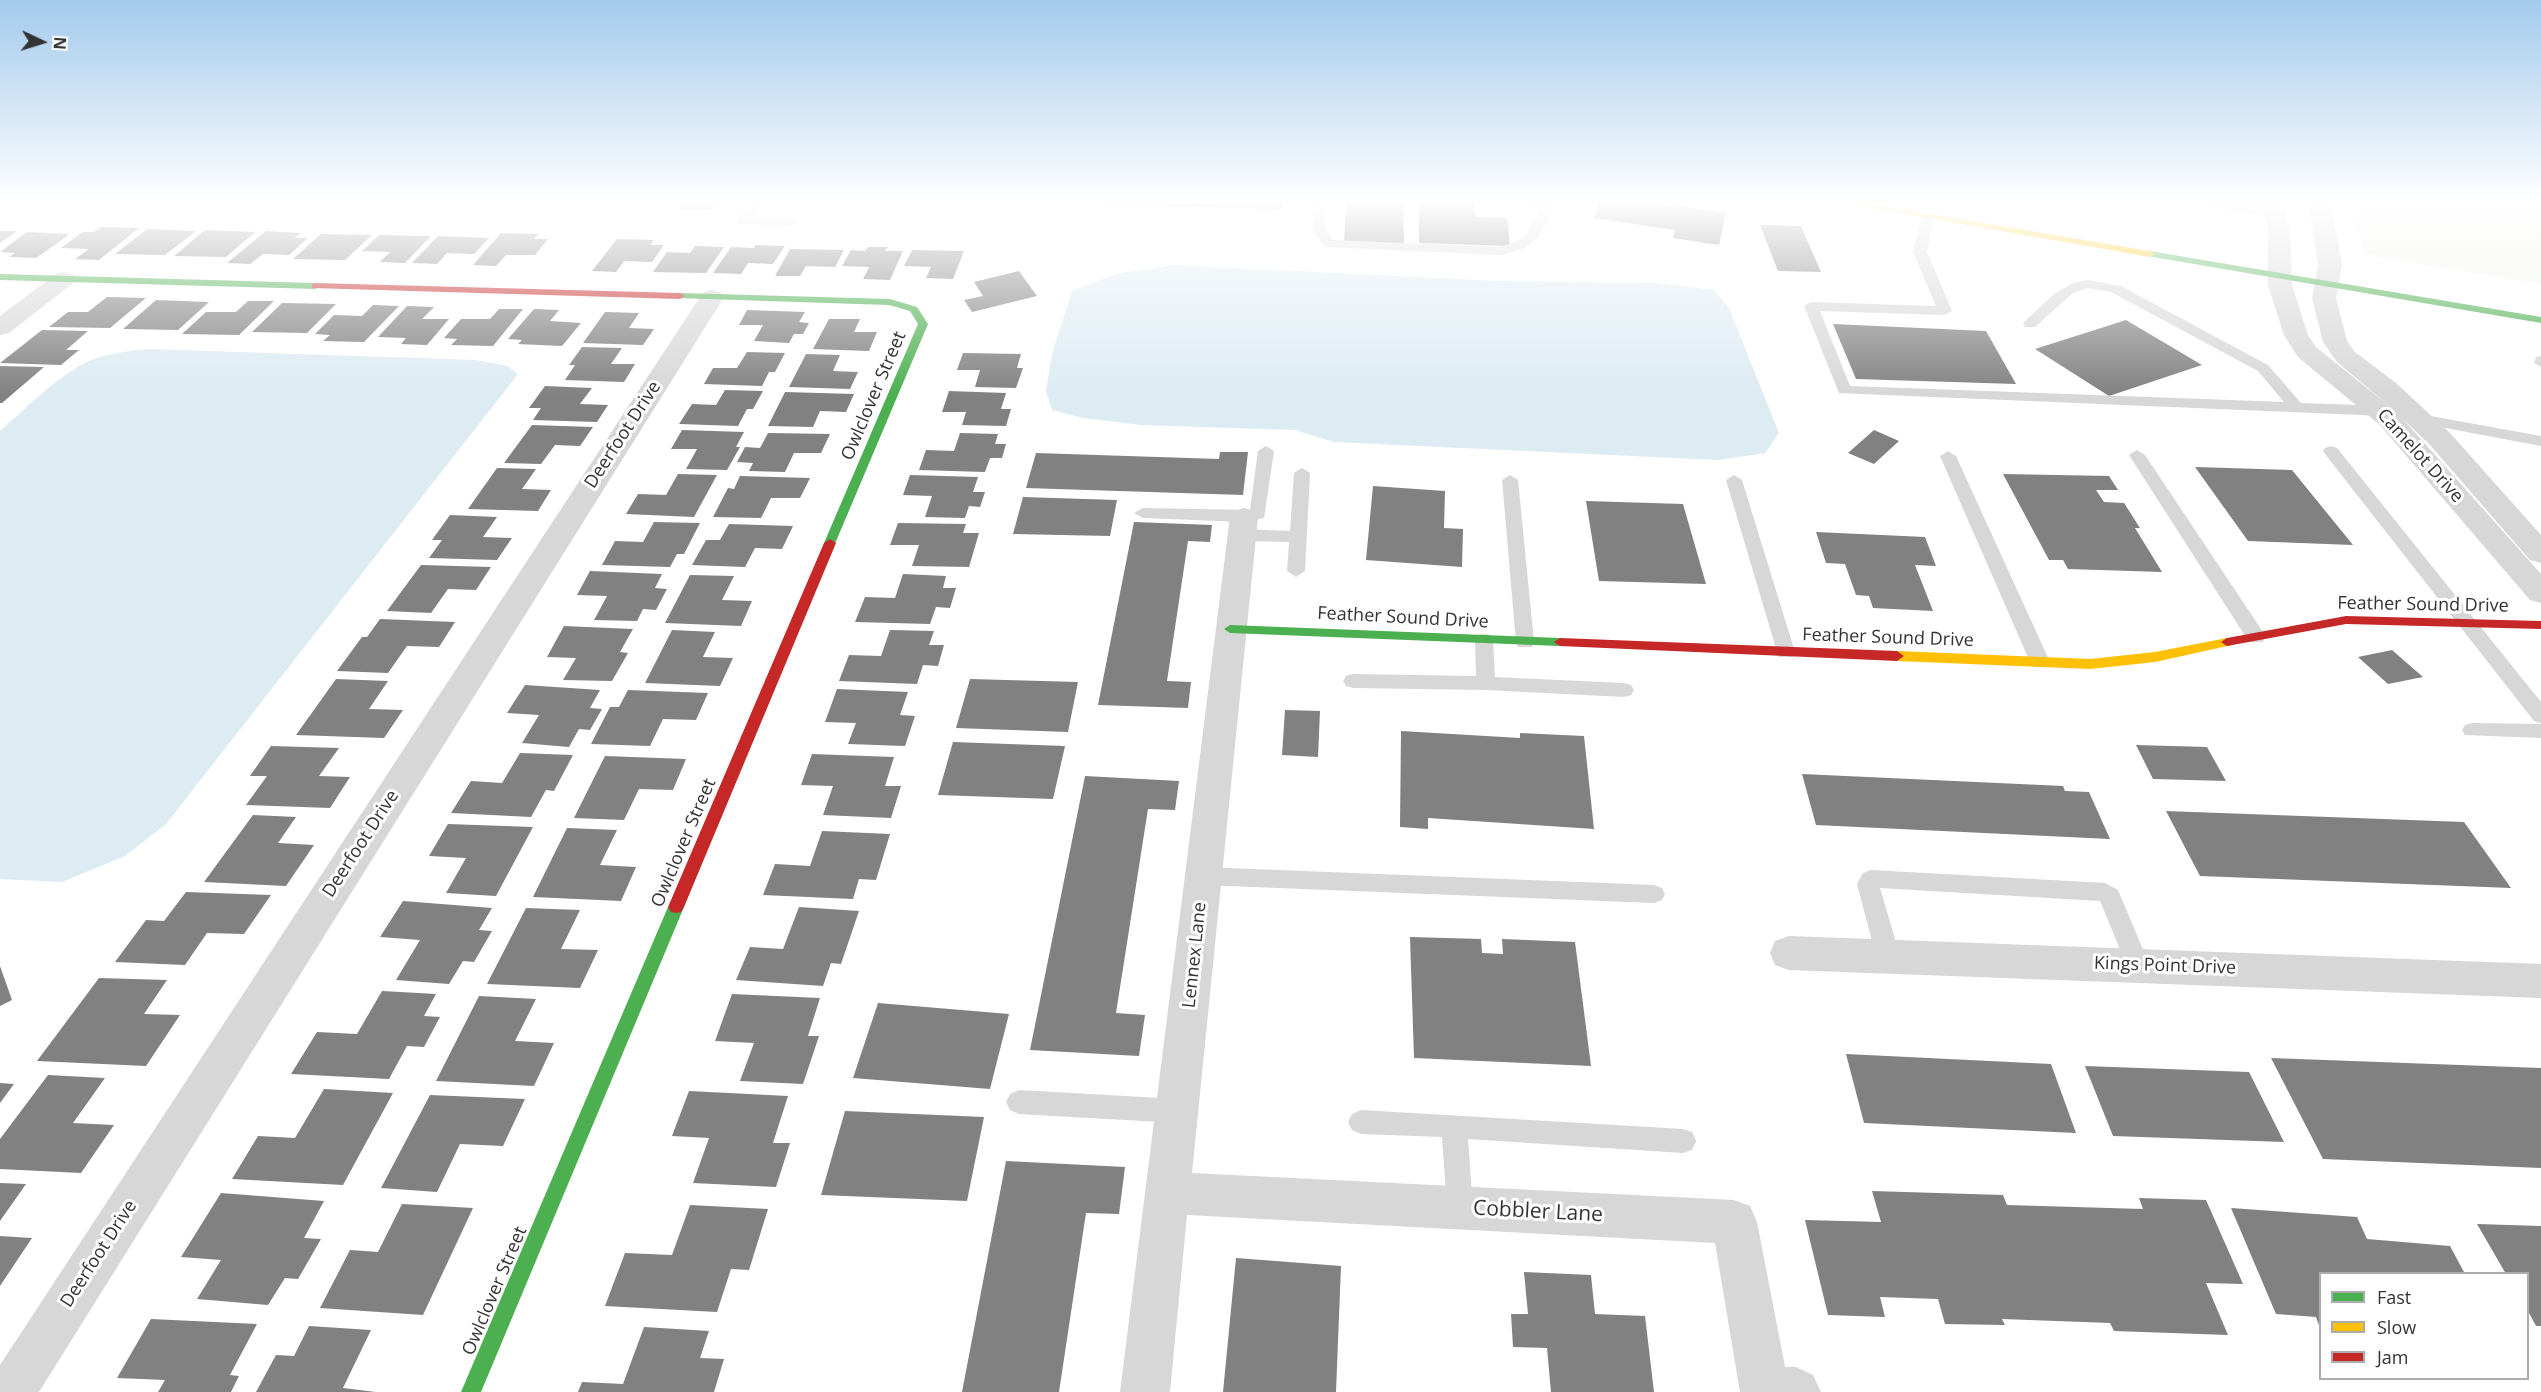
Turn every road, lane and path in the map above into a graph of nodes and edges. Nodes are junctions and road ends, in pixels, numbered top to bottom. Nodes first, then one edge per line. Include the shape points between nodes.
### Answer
1 (1925, 265) edge
2 (2280, 265) edge
3 (2301, 265) edge
4 (2329, 265) edge
5 (2330, 270) junction
6 (0, 277) edge
7 (64, 279) junction
8 (712, 297) junction
9 (2541, 320) edge
10 (2030, 324) dead end
11 (0, 328) edge
12 (2295, 406) junction
13 (2378, 409) junction
14 (2419, 419) junction
15 (2541, 441) edge
16 (1266, 451) dead end
17 (2331, 451) dead end
18 (2137, 455) dead end
19 (1948, 456) dead end
20 (1302, 473) dead end
21 (1510, 480) dead end
22 (1734, 480) dead end
23 (1143, 513) dead end
24 (1243, 526) junction
25 (1298, 537) junction
26 (2541, 553) edge
27 (1296, 571) dead end
28 (2541, 593) edge
29 (2468, 622) junction
30 (2541, 625) edge
31 (1230, 628) junction
32 (2256, 637) junction
33 (1484, 640) junction
34 (1525, 642) junction
35 (1786, 652) junction
36 (2040, 662) junction
37 (1353, 681) dead end
38 (1486, 683) junction
39 (1624, 690) dead end
40 (2541, 716) edge
41 (2472, 730) dead end
42 (2541, 731) edge
43 (1203, 876) junction
44 (1654, 894) dead end
45 (1789, 953) dead end
46 (1888, 956) junction
47 (2137, 964) junction
48 (2541, 981) edge
49 (1019, 1102) dead end
50 (1178, 1111) junction
51 (1362, 1122) dead end
52 (1454, 1126) junction
53 (1683, 1141) dead end
54 (1169, 1194) junction
55 (1460, 1208) junction
56 (11, 1392) edge
57 (471, 1392) edge
58 (1145, 1392) edge
59 (1776, 1392) edge

1 - 12 lane via 1945,311 1811,306 1844,390
2 - 13 street, Camelot Drive via 2290,318 2307,352
3 - 5 street
4 - 5 street, Camelot Drive
5 - 9 street
5 - 14 street, Camelot Drive via 2324,298 2335,342 2346,357
6 - 7 street
7 - 8 street
7 - 11 street
8 - 56 street, Deerfoot Drive
8 - 57 street, Owlclover Street via 890,302 914,309 923,324
10 - 12 lane via 2075,284 2098,283 2263,368
12 - 13 lane
13 - 14 lane
13 - 28 street, Camelot Drive
14 - 15 lane
14 - 26 street, Camelot Drive
16 - 24 lane via 1258,514
17 - 29 lane
18 - 32 lane
19 - 36 lane
20 - 25 lane
21 - 34 lane
22 - 35 lane
23 - 24 lane
24 - 25 lane
24 - 31 street, Lennex Lane
25 - 27 lane
29 - 30 street, Feather Sound Drive
29 - 32 street, Feather Sound Drive via 2346,620
29 - 40 lane
31 - 33 street, Feather Sound Drive
31 - 43 street, Lennex Lane
32 - 36 street, Feather Sound Drive via 2129,662
33 - 34 street, Feather Sound Drive
33 - 38 lane
34 - 35 street, Feather Sound Drive
35 - 36 street, Feather Sound Drive
37 - 38 lane
38 - 39 lane
41 - 42 lane
43 - 44 lane
43 - 50 street, Lennex Lane
45 - 46 street, Kings Point Drive
46 - 47 street, Kings Point Drive
46 - 47 lane via 1868,884 1871,879 2105,892
47 - 48 street, Kings Point Drive
49 - 50 lane
50 - 54 street, Lennex Lane
51 - 52 lane
52 - 53 lane
52 - 55 lane
54 - 55 street, Cobbler Lane
54 - 58 street, Lennex Lane
55 - 59 street, Cobbler Lane via 1734,1222

